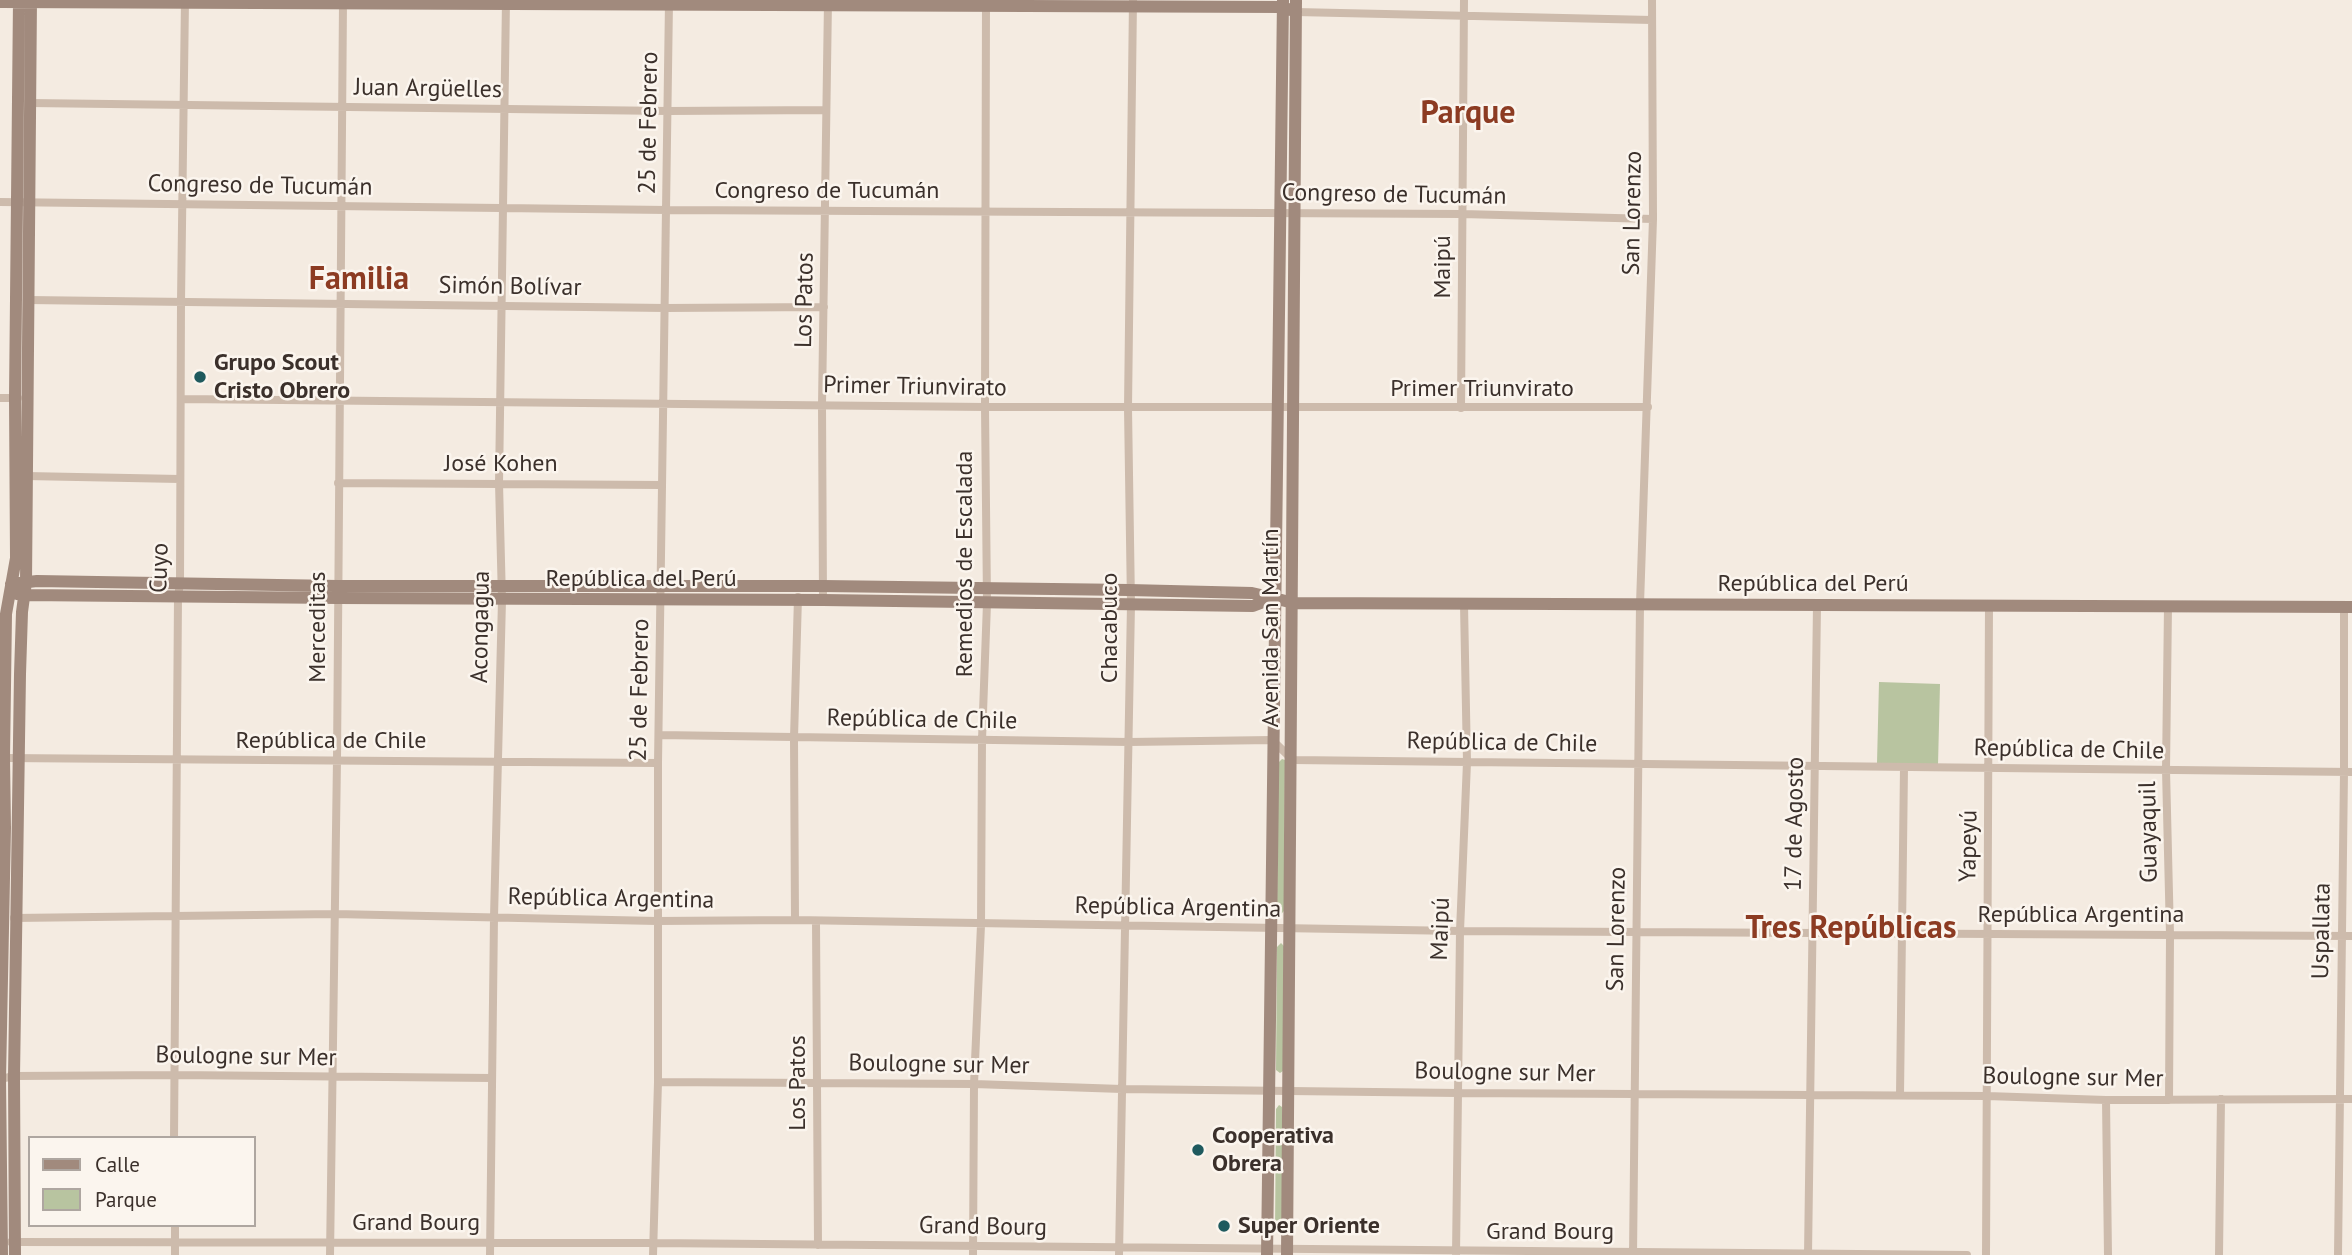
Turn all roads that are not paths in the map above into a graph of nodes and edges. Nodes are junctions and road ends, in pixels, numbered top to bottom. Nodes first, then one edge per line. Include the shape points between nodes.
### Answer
1 (1464, 0) edge
2 (1652, 0) edge
3 (25, 1) edge
4 (185, 1) edge
5 (216, 1) edge
6 (0, 2) edge
7 (343, 2) edge
8 (506, 2) edge
9 (669, 2) edge
10 (828, 3) edge
11 (986, 3) edge
12 (1283, 3) edge
13 (1133, 4) edge
14 (1296, 6) edge
15 (1464, 15) junction
16 (1652, 19) junction
17 (30, 103) junction
18 (183, 106) junction
19 (342, 107) junction
20 (505, 109) junction
21 (826, 110) junction
22 (668, 111) junction
23 (0, 202) edge
24 (23, 202) junction
25 (183, 205) junction
26 (340, 206) junction
27 (503, 208) junction
28 (667, 210) junction
29 (827, 210) junction
30 (985, 212) junction
31 (1130, 213) junction
32 (1279, 213) junction
33 (1294, 213) junction
34 (1462, 214) junction
35 (1653, 219) junction
36 (28, 300) junction
37 (181, 301) junction
38 (341, 304) junction
39 (502, 306) junction
40 (824, 307) junction
41 (665, 308) junction
42 (0, 398) edge
43 (21, 398) junction
44 (181, 399) junction
45 (341, 401) junction
46 (501, 403) junction
47 (664, 405) junction
48 (822, 405) junction
49 (985, 407) junction
50 (1648, 407) junction
51 (1128, 408) junction
52 (1278, 408) junction
53 (1292, 408) junction
54 (1461, 408) junction
55 (26, 476) junction
56 (180, 479) junction
57 (338, 483) junction
58 (499, 483) junction
59 (663, 485) junction
60 (6, 583) edge
61 (180, 583) junction
62 (502, 586) junction
63 (823, 586) junction
64 (26, 588) junction
65 (338, 592) junction
66 (662, 594) junction
67 (797, 594) junction
68 (987, 596) junction
69 (178, 597) junction
70 (1130, 597) junction
71 (1274, 598) junction
72 (502, 600) junction
73 (823, 600) junction
74 (1293, 603) junction
75 (1464, 604) junction
76 (1640, 604) junction
77 (1817, 604) junction
78 (1989, 605) junction
79 (2168, 606) junction
80 (2348, 607) edge
81 (20, 674) junction
82 (3, 675) edge
83 (659, 735) junction
84 (794, 738) junction
85 (982, 740) junction
86 (1272, 740) junction
87 (1129, 742) junction
88 (4, 758) junction
89 (19, 759) junction
90 (337, 759) junction
91 (1293, 760) junction
92 (176, 761) junction
93 (498, 762) junction
94 (1467, 762) junction
95 (658, 763) junction
96 (1638, 764) junction
97 (1815, 767) junction
98 (1904, 767) junction
99 (1989, 768) junction
100 (2166, 770) junction
101 (2348, 772) edge
102 (3, 828) edge
103 (19, 830) junction
104 (335, 914) junction
105 (176, 916) junction
106 (17, 917) junction
107 (494, 917) junction
108 (4, 920) junction
109 (794, 920) junction
110 (657, 921) junction
111 (816, 921) junction
112 (981, 925) junction
113 (1126, 927) junction
114 (1272, 928) junction
115 (1290, 929) junction
116 (1460, 931) junction
117 (1636, 932) junction
118 (1812, 933) junction
119 (1902, 934) junction
120 (1987, 934) junction
121 (2170, 935) junction
122 (2341, 936) junction
123 (2352, 936) edge
124 (6, 948) edge
125 (174, 1075) junction
126 (13, 1076) junction
127 (333, 1077) junction
128 (492, 1078) junction
129 (0, 1079) edge
130 (659, 1082) junction
131 (818, 1082) junction
132 (974, 1084) junction
133 (1122, 1089) junction
134 (1269, 1089) junction
135 (1289, 1089) junction
136 (1458, 1093) junction
137 (1635, 1094) junction
138 (1810, 1094) junction
139 (1900, 1095) junction
140 (1987, 1096) junction
141 (2352, 1098) edge
142 (2221, 1099) junction
143 (2340, 1099) junction
144 (2106, 1100) junction
145 (2169, 1100) junction
146 (0, 1101) edge
147 (174, 1136) edge
148 (175, 1227) edge
149 (15, 1241) junction
150 (175, 1242) junction
151 (330, 1242) junction
152 (490, 1243) junction
153 (653, 1243) junction
154 (818, 1245) junction
155 (834, 1245) junction
156 (1, 1248) edge
157 (973, 1251) edge
158 (1119, 1251) edge
159 (1267, 1252) edge
160 (1287, 1252) edge
161 (1457, 1253) edge
162 (1633, 1254) edge
163 (1808, 1254) edge
164 (15, 1255) edge
165 (175, 1255) edge
166 (330, 1255) edge
167 (490, 1255) edge
168 (653, 1255) edge
169 (834, 1255) edge
170 (1967, 1255) edge
171 (1986, 1255) edge
172 (2108, 1255) edge
173 (2219, 1255) edge
174 (2337, 1255) edge

1 - 15 street, Maipú
2 - 16 street, San Lorenzo
3 - 4 main road
3 - 6 main road
3 - 17 main road
3 - 24 main road
4 - 5 main road
4 - 18 street, Cuyo
5 - 7 main road
7 - 8 main road
7 - 19 street, Merceditas
8 - 9 main road
8 - 20 street, Acongagua
9 - 10 main road
9 - 22 street, 25 de Febrero
10 - 11 main road
10 - 21 street, Los Patos
11 - 13 main road
11 - 30 street, Remedios de Escalada
12 - 13 main road
12 - 14 main road
12 - 32 main road, Avenida San Martín
13 - 31 street, Chacabuco
14 - 15 street
14 - 33 main road, Avenida San Martín
15 - 16 street
15 - 34 street, Maipú
16 - 35 street, San Lorenzo
17 - 18 street, Juan Argüelles
17 - 24 main road
18 - 19 street, Juan Argüelles
18 - 25 street, Cuyo
19 - 20 street, Juan Argüelles
19 - 26 street, Merceditas
20 - 22 street, Juan Argüelles
20 - 27 street, Acongagua
21 - 22 street, Juan Argüelles
21 - 29 street, Los Patos
22 - 28 street, 25 de Febrero
23 - 24 street, Congreso de Tucumán
24 - 25 street, Congreso de Tucumán
24 - 36 main road
24 - 43 main road
25 - 26 street, Congreso de Tucumán
25 - 37 street, Cuyo
26 - 27 street, Congreso de Tucumán
26 - 38 street, Merceditas
27 - 28 street, Congreso de Tucumán
27 - 39 street, Acongagua
28 - 29 street, Congreso de Tucumán
28 - 41 street, 25 de Febrero
29 - 30 street, Congreso de Tucumán
29 - 40 street, Los Patos
30 - 31 street, Congreso de Tucumán
30 - 49 street, Remedios de Escalada
31 - 32 street, Congreso de Tucumán
31 - 51 street, Chacabuco
32 - 33 street, Congreso de Tucumán
32 - 52 main road, Avenida San Martín
33 - 34 street, Congreso de Tucumán
33 - 53 main road, Avenida San Martín
34 - 35 street, Congreso de Tucumán
34 - 54 street, Maipú
35 - 50 street, San Lorenzo
36 - 37 street, Simón Bolívar
36 - 43 main road
37 - 38 street, Simón Bolívar
37 - 44 street, Cuyo
38 - 39 street, Simón Bolívar
38 - 45 street, Merceditas
39 - 41 street, Simón Bolívar
39 - 46 street, Acongagua
40 - 41 street, Simón Bolívar
40 - 48 street, Los Patos
41 - 47 street, 25 de Febrero
42 - 43 street
43 - 55 main road
43 - 60 main road via 16,558
44 - 45 street, Primer Triunvirato
44 - 56 street, Cuyo
45 - 46 street, Primer Triunvirato
45 - 57 street, Merceditas
46 - 47 street, Primer Triunvirato
46 - 58 street, Acongagua
47 - 48 street, Primer Triunvirato
47 - 59 street, 25 de Febrero
48 - 49 street, Primer Triunvirato
48 - 63 street, Los Patos
49 - 51 street, Primer Triunvirato
49 - 68 street, Remedios de Escalada
50 - 54 street, Primer Triunvirato
50 - 76 street, San Lorenzo
51 - 52 street, Primer Triunvirato
51 - 70 street, Chacabuco
52 - 53 street, Primer Triunvirato
52 - 71 main road, Avenida San Martín
53 - 54 street, Primer Triunvirato
53 - 74 main road, Avenida San Martín
55 - 56 street
55 - 64 main road
56 - 61 street, Cuyo
57 - 58 street, José Kohen
57 - 65 street, Merceditas
58 - 59 street, José Kohen
58 - 62 street, Acongagua
59 - 66 street, 25 de Febrero
60 - 64 main road, República del Perú
60 - 82 main road
61 - 64 main road, República del Perú
61 - 65 main road, República del Perú
61 - 69 street, Cuyo
62 - 65 main road, República del Perú
62 - 66 main road, República del Perú
62 - 72 street, Acongagua
63 - 67 main road, República del Perú
63 - 68 main road, República del Perú
63 - 73 street, Los Patos
64 - 69 main road, República del Perú
64 - 81 main road
65 - 69 main road, República del Perú
65 - 72 main road, República del Perú
65 - 90 street, Merceditas
66 - 67 main road, República del Perú
66 - 72 main road, República del Perú
66 - 83 street, 25 de Febrero
67 - 73 main road, República del Perú
67 - 84 street
68 - 70 main road, República del Perú
68 - 73 main road, República del Perú
68 - 85 street, Remedios de Escalada
69 - 92 street, Cuyo
70 - 71 main road, República del Perú via 1252,593
70 - 87 street, Chacabuco
71 - 74 main road, República del Perú
71 - 86 main road, Avenida San Martín
72 - 93 street, Acongagua
74 - 75 main road, República del Perú
74 - 91 main road, Avenida San Martín
75 - 76 main road, República del Perú
75 - 94 street, Maipú
76 - 77 main road, República del Perú
76 - 96 street, San Lorenzo
77 - 78 main road, República del Perú
77 - 97 street, 17 de Agosto
78 - 79 main road, República del Perú
78 - 99 street, Yapeyú
79 - 80 main road, República del Perú
79 - 100 street, Guayaquil
80 - 101 street, Uspallata
81 - 82 street
81 - 89 main road
82 - 88 main road
83 - 84 street, República de Chile
83 - 95 street, 25 de Febrero
84 - 85 street, República de Chile
84 - 109 street
85 - 87 street, República de Chile
85 - 112 street, Remedios de Escalada
86 - 87 street, República de Chile
86 - 91 street
86 - 114 main road, Avenida San Martín
87 - 113 street, Chacabuco
88 - 89 street, República de Chile
88 - 102 main road
89 - 92 street, República de Chile
89 - 103 main road
90 - 92 street, República de Chile
90 - 93 street, República de Chile
90 - 104 street, Merceditas
91 - 94 street, República de Chile
91 - 115 main road, Avenida San Martín
92 - 105 street, Cuyo
93 - 95 street, República de Chile
93 - 107 street, Acongagua
94 - 96 street, República de Chile
94 - 116 street, Maipú
95 - 110 street, 25 de Febrero
96 - 97 street, República de Chile
96 - 117 street, San Lorenzo
97 - 98 street, República de Chile
97 - 118 street, 17 de Agosto
98 - 99 street, República de Chile
98 - 119 street
99 - 100 street, República de Chile
99 - 120 street, Yapeyú
100 - 101 street, República de Chile
100 - 121 street, Guayaquil
101 - 122 street, Uspallata
102 - 103 street
102 - 108 main road
103 - 106 main road
104 - 105 street, República Argentina
104 - 107 street, República Argentina
104 - 127 street, Merceditas
105 - 106 street, República Argentina
105 - 125 street, Cuyo
106 - 108 street, República Argentina
106 - 124 main road
107 - 110 street, República Argentina
107 - 128 street, Acongagua
108 - 124 main road
109 - 110 street, República Argentina
109 - 111 street, República Argentina
110 - 130 street, 25 de Febrero
111 - 112 street, República Argentina
111 - 131 street, Los Patos
112 - 113 street, República Argentina
112 - 132 street, Remedios de Escalada
113 - 114 street, República Argentina
113 - 133 street, Chacabuco
114 - 115 street, República Argentina
114 - 134 main road, Avenida San Martín
115 - 116 street, República Argentina
115 - 135 main road, Avenida San Martín
116 - 117 street, República Argentina
116 - 136 street, Maipú
117 - 118 street, República Argentina
117 - 137 street, San Lorenzo
118 - 119 street, República Argentina
118 - 138 street, 17 de Agosto
119 - 120 street, República Argentina
119 - 139 street
120 - 121 street, República Argentina
120 - 140 street, Yapeyú
121 - 122 street, República Argentina
121 - 145 street, Guayaquil
122 - 123 street, República Argentina
122 - 143 street, Uspallata
124 - 126 main road
124 - 129 main road
125 - 126 street, Boulogne sur Mer
125 - 127 street, Boulogne sur Mer
125 - 147 street, Cuyo
126 - 129 street, Boulogne sur Mer
126 - 149 main road
127 - 128 street, Boulogne sur Mer
127 - 151 street, Merceditas
128 - 152 street, Acongagua
129 - 146 main road
130 - 131 street, Boulogne sur Mer
130 - 153 street, 25 de Febrero
131 - 132 street, Boulogne sur Mer
131 - 154 street, Los Patos
132 - 133 street, Boulogne sur Mer
132 - 157 street, Remedios de Escalada
133 - 134 street, Boulogne sur Mer
133 - 158 street, Chacabuco
134 - 135 street, Boulogne sur Mer
134 - 159 main road, Avenida San Martín
135 - 136 street, Boulogne sur Mer
135 - 160 main road, Avenida San Martín
136 - 137 street, Boulogne sur Mer
136 - 161 street, Maipú
137 - 138 street, Boulogne sur Mer
137 - 162 street, San Lorenzo
138 - 139 street, Boulogne sur Mer
138 - 163 street, 17 de Agosto
139 - 140 street, Boulogne sur Mer
140 - 144 street, Boulogne sur Mer
140 - 171 street, Yapeyú
141 - 143 street, Boulogne sur Mer
142 - 143 street, Boulogne sur Mer
142 - 145 street, Boulogne sur Mer
142 - 173 street
143 - 174 street, Uspallata
144 - 145 street, Boulogne sur Mer
144 - 172 street
146 - 156 main road
148 - 150 street
149 - 150 street, Grand Bourg
149 - 156 street, Grand Bourg
149 - 164 main road
150 - 151 street, Grand Bourg
150 - 165 street
151 - 152 street, Grand Bourg
151 - 166 street, Merceditas
152 - 153 street, Grand Bourg
152 - 167 street, Acongagua
153 - 154 street, Grand Bourg
153 - 168 street, 25 de Febrero
154 - 155 street, Grand Bourg
155 - 157 street, Grand Bourg
155 - 169 street
157 - 158 street, Grand Bourg
158 - 159 street, Grand Bourg
159 - 160 street, Grand Bourg
160 - 161 street, Grand Bourg
161 - 162 street, Grand Bourg
162 - 163 street, Grand Bourg
163 - 170 street, Grand Bourg

